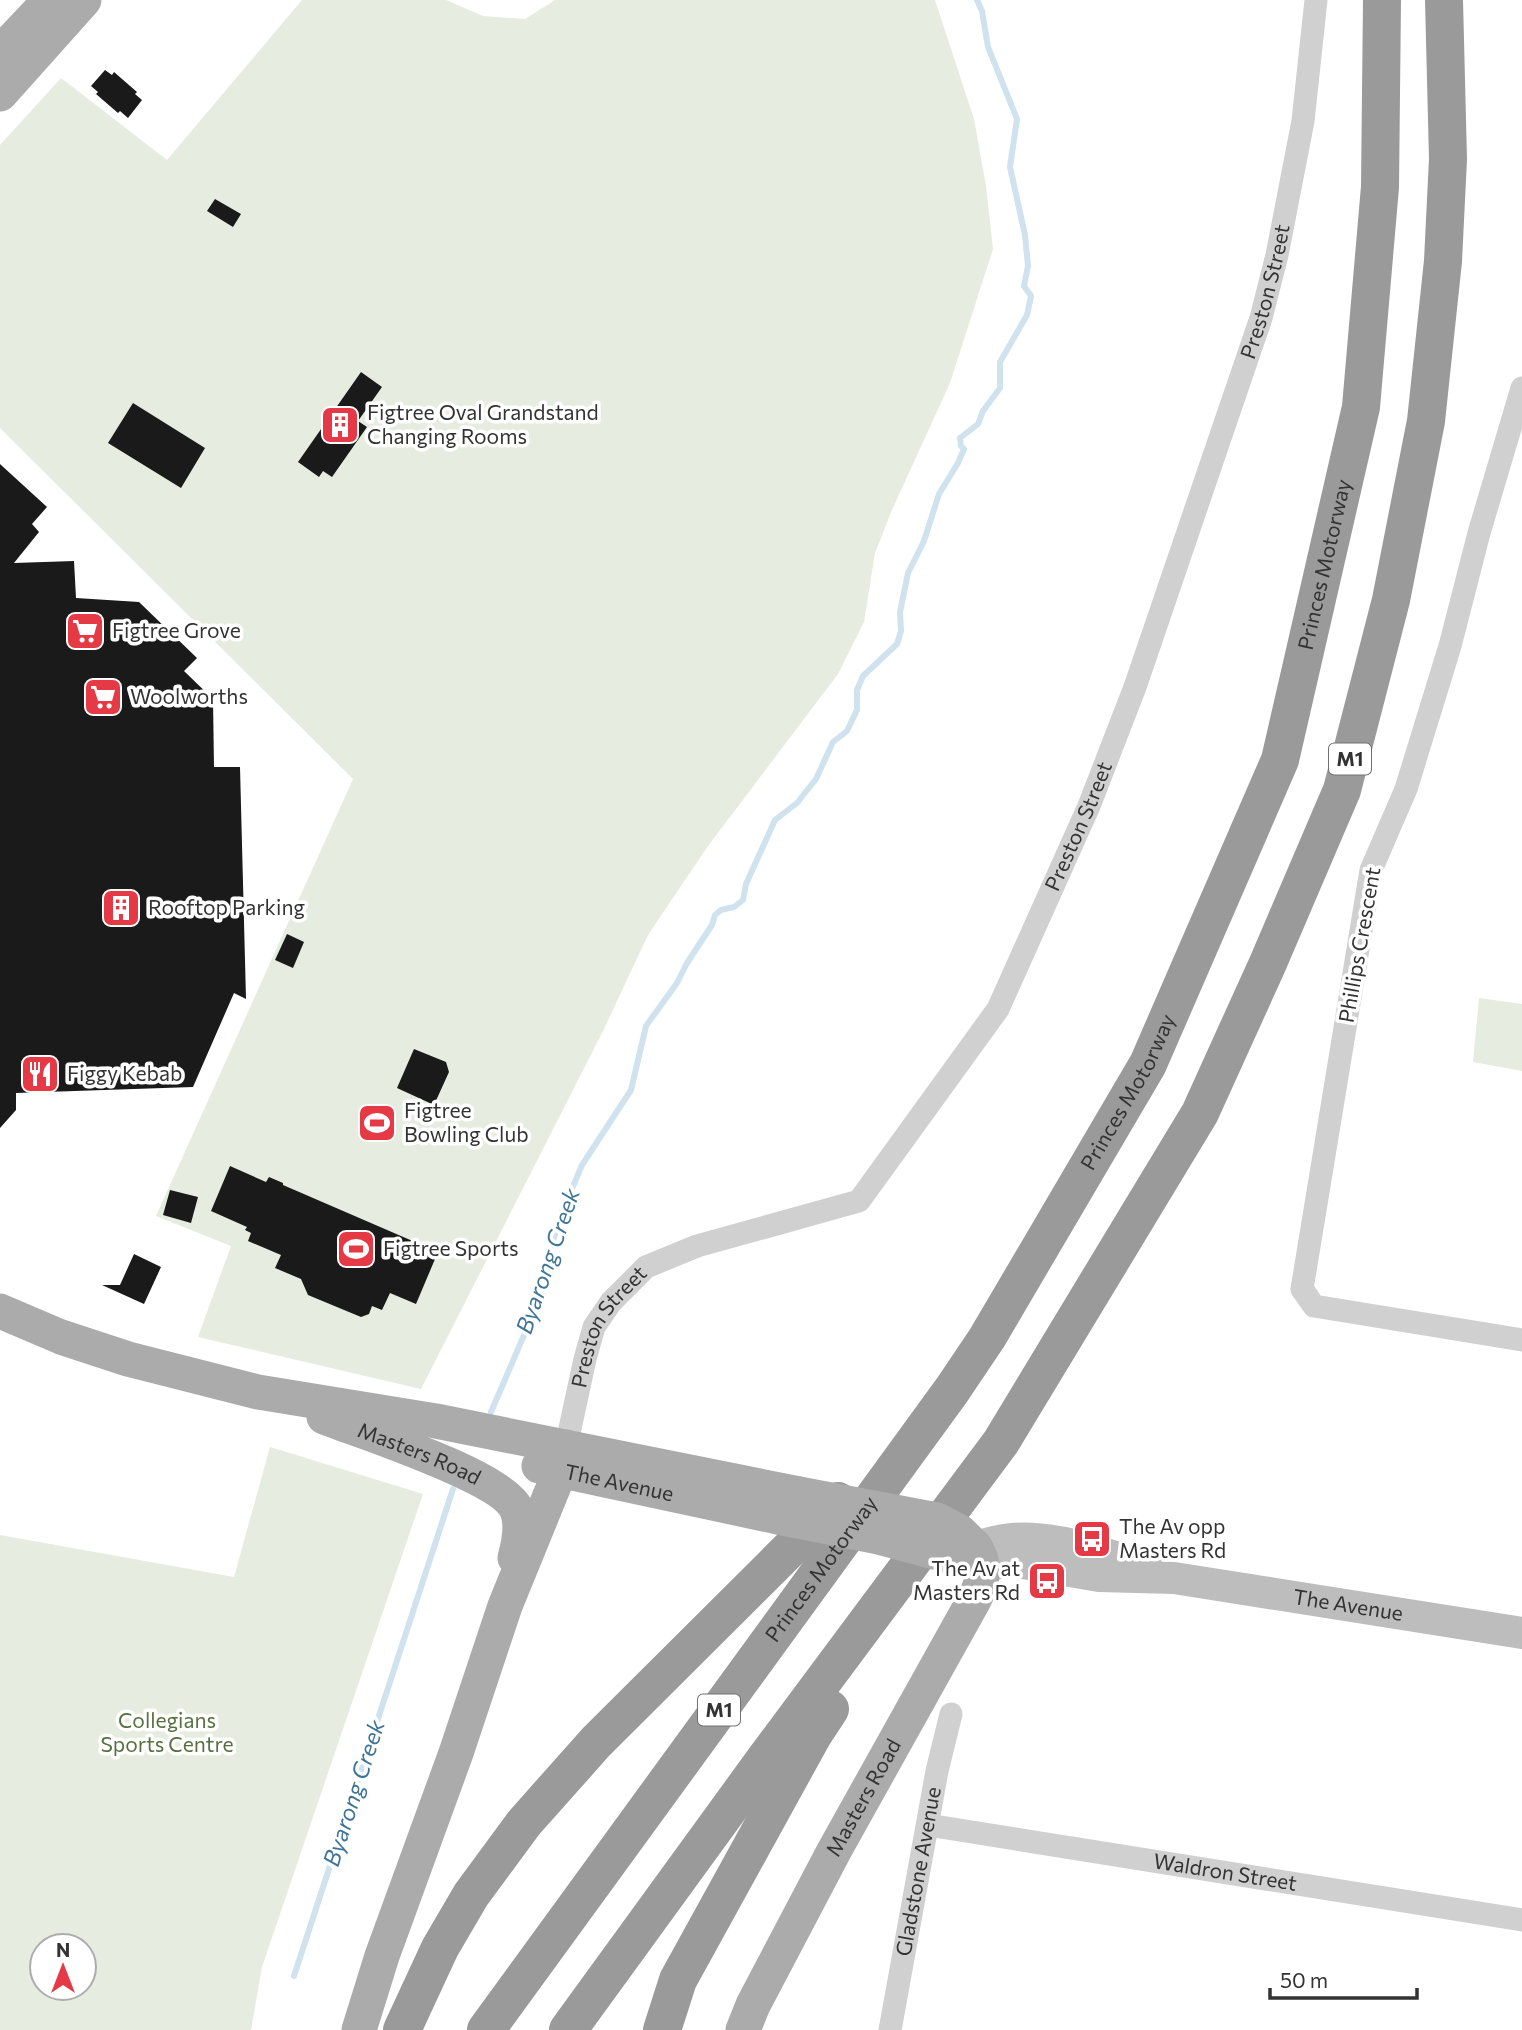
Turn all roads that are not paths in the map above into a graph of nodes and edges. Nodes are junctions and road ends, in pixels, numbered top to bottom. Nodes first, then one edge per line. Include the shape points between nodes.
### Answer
1 (50, 0) edge
2 (84, 0) edge
3 (1316, 0) edge
4 (1444, 0) edge
5 (1380, 10) edge
6 (0, 53) edge
7 (0, 94) edge
8 (1522, 388) edge
9 (0, 1311) edge
10 (1522, 1340) edge
11 (952, 1390) junction
12 (258, 1392) junction
13 (1001, 1442) junction
14 (563, 1459) junction
15 (976, 1554) junction
16 (505, 1606) junction
17 (1522, 1633) edge
18 (951, 1714) dead end
19 (928, 1825) junction
20 (1522, 1920) edge
21 (359, 2030) edge
22 (402, 2030) edge
23 (486, 2030) edge
24 (568, 2030) edge
25 (662, 2030) edge
26 (743, 2030) edge
27 (890, 2030) edge

1 - 6 main road
2 - 7 main road
3 - 14 street, Preston Street via 1303,121 1261,318 1135,687 1089,806 998,1009 859,1201 697,1246 646,1267 611,1302 594,1327
4 - 13 highway, M1 via 1448,159 1443,261 1426,421 1391,600 1342,790 1200,1113
5 - 11 highway, Princes Motorway / M1 via 1380,187 1361,407 1280,760 1148,1064
8 - 10 street, Phillips Crescent via 1406,789 1371,870 1302,1289 1314,1307
9 - 12 main road, The Avenue via 128,1359
11 - 22 highway via 663,1674 524,1823 471,1895
11 - 23 highway, Princes Motorway / M1
12 - 14 main road, The Avenue via 359,1424
12 - 16 main road, Masters Road via 459,1469 508,1497 517,1510 520,1531
13 - 24 highway, M1
13 - 25 highway via 813,1735 678,1980
14 - 15 main road, The Avenue, bridge via 788,1505 937,1520 960,1532
14 - 16 main road, Masters Road
15 - 17 main road, The Avenue via 1098,1576 1174,1578
15 - 26 main road, Masters Road via 980,1588 967,1615 834,1851
16 - 21 main road, Masters Road
18 - 19 street, Gladstone Avenue
19 - 20 street, Waldron Street
19 - 27 street, Gladstone Avenue

